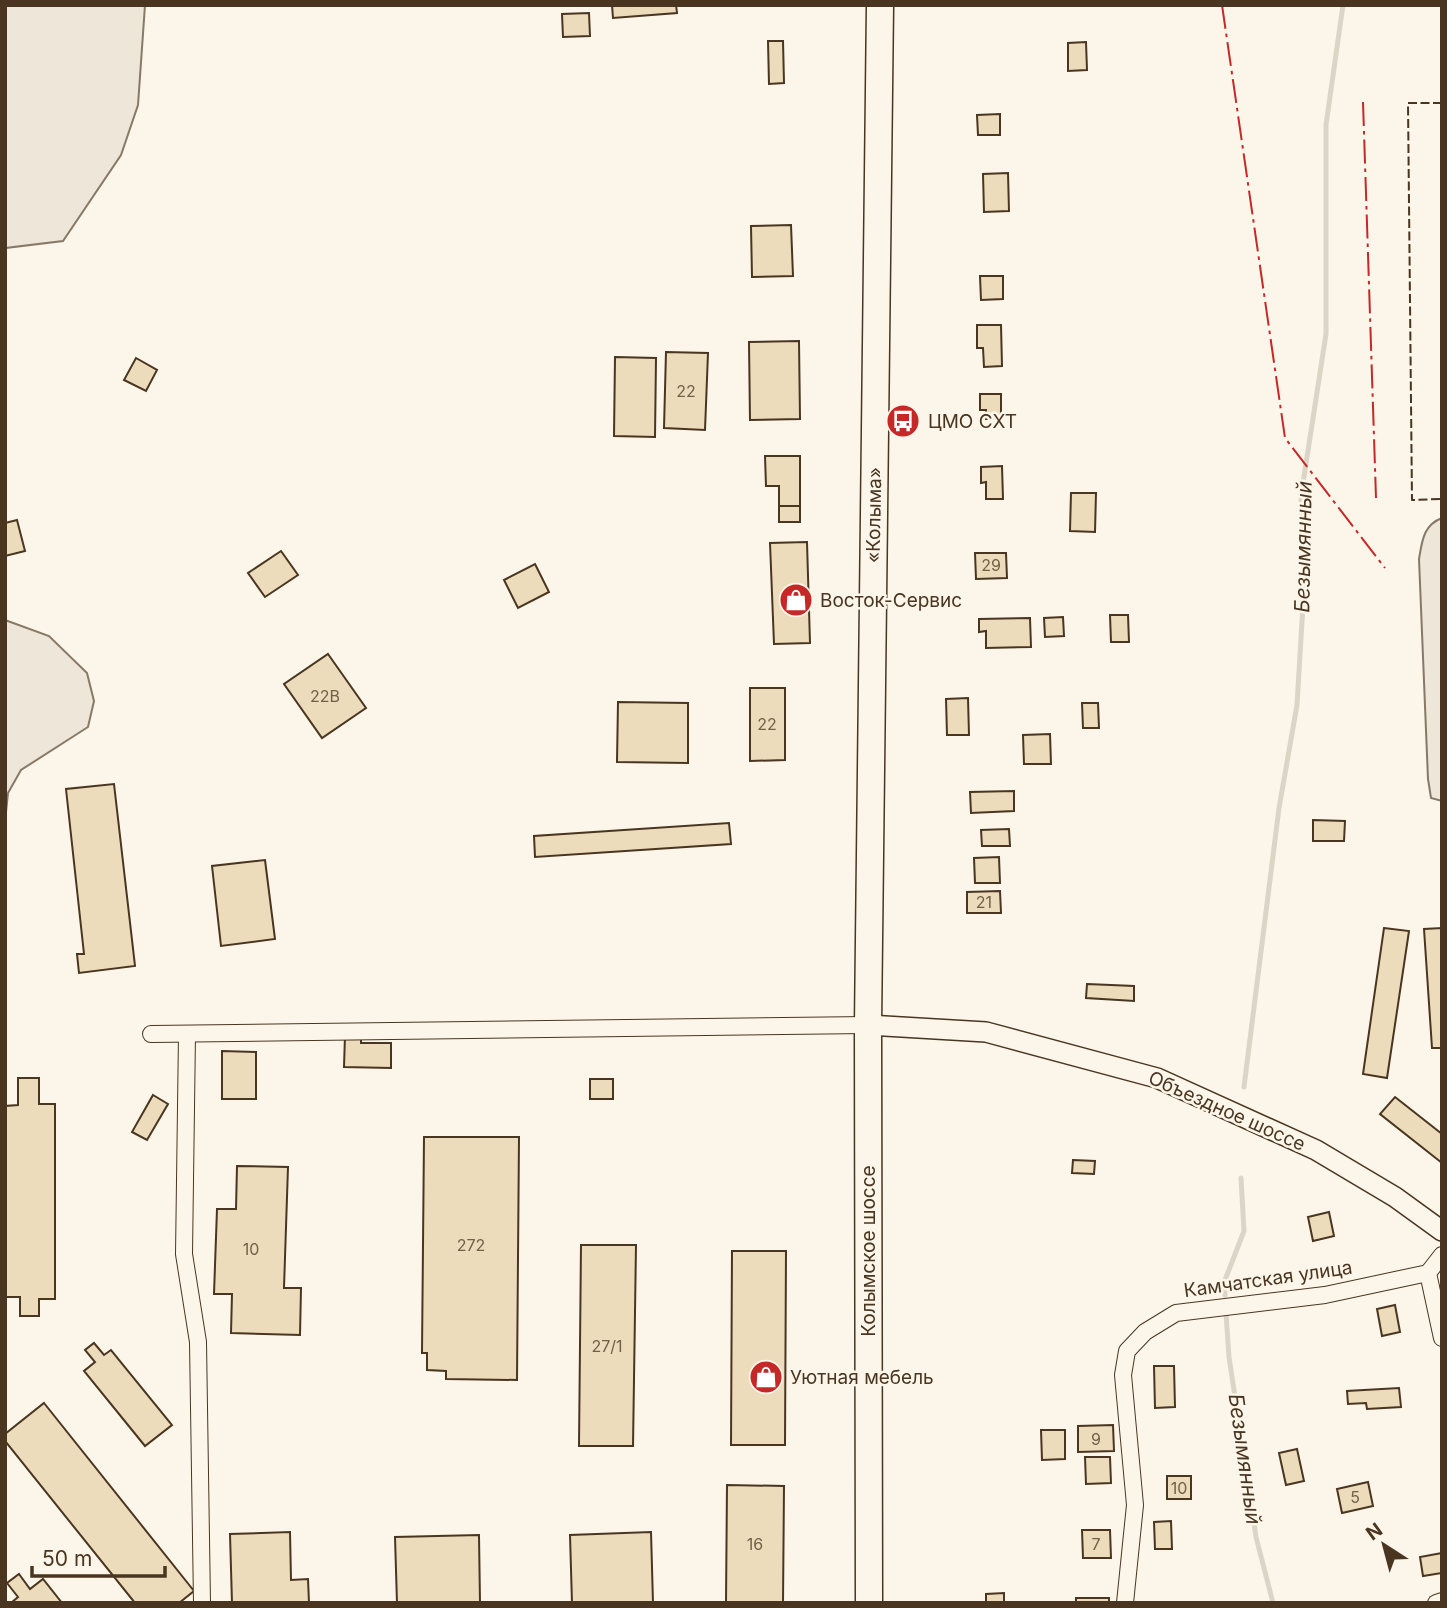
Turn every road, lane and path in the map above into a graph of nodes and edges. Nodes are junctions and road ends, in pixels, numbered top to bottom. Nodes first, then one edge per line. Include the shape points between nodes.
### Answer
1 (880, 5) edge
2 (868, 1025) junction
3 (151, 1034) dead end
4 (187, 1034) junction
5 (1442, 1231) edge
6 (1442, 1255) edge
7 (1428, 1273) junction
8 (1442, 1338) edge
9 (1442, 1601) edge
10 (202, 1603) edge
11 (869, 1603) edge
12 (1125, 1603) edge
13 (1436, 1603) edge

1 - 2 highway, «Колыма»
2 - 4 street
2 - 5 street, Объездное шоссе via 986,1032 1157,1078 1316,1150
2 - 11 highway, Колымское шоссе
3 - 4 street
4 - 10 street via 184,1254 198,1342
6 - 7 street
7 - 8 street
7 - 12 street, Камчатская улица via 1325,1295 1176,1312 1145,1332 1127,1351 1123,1375 1135,1505
9 - 13 street

